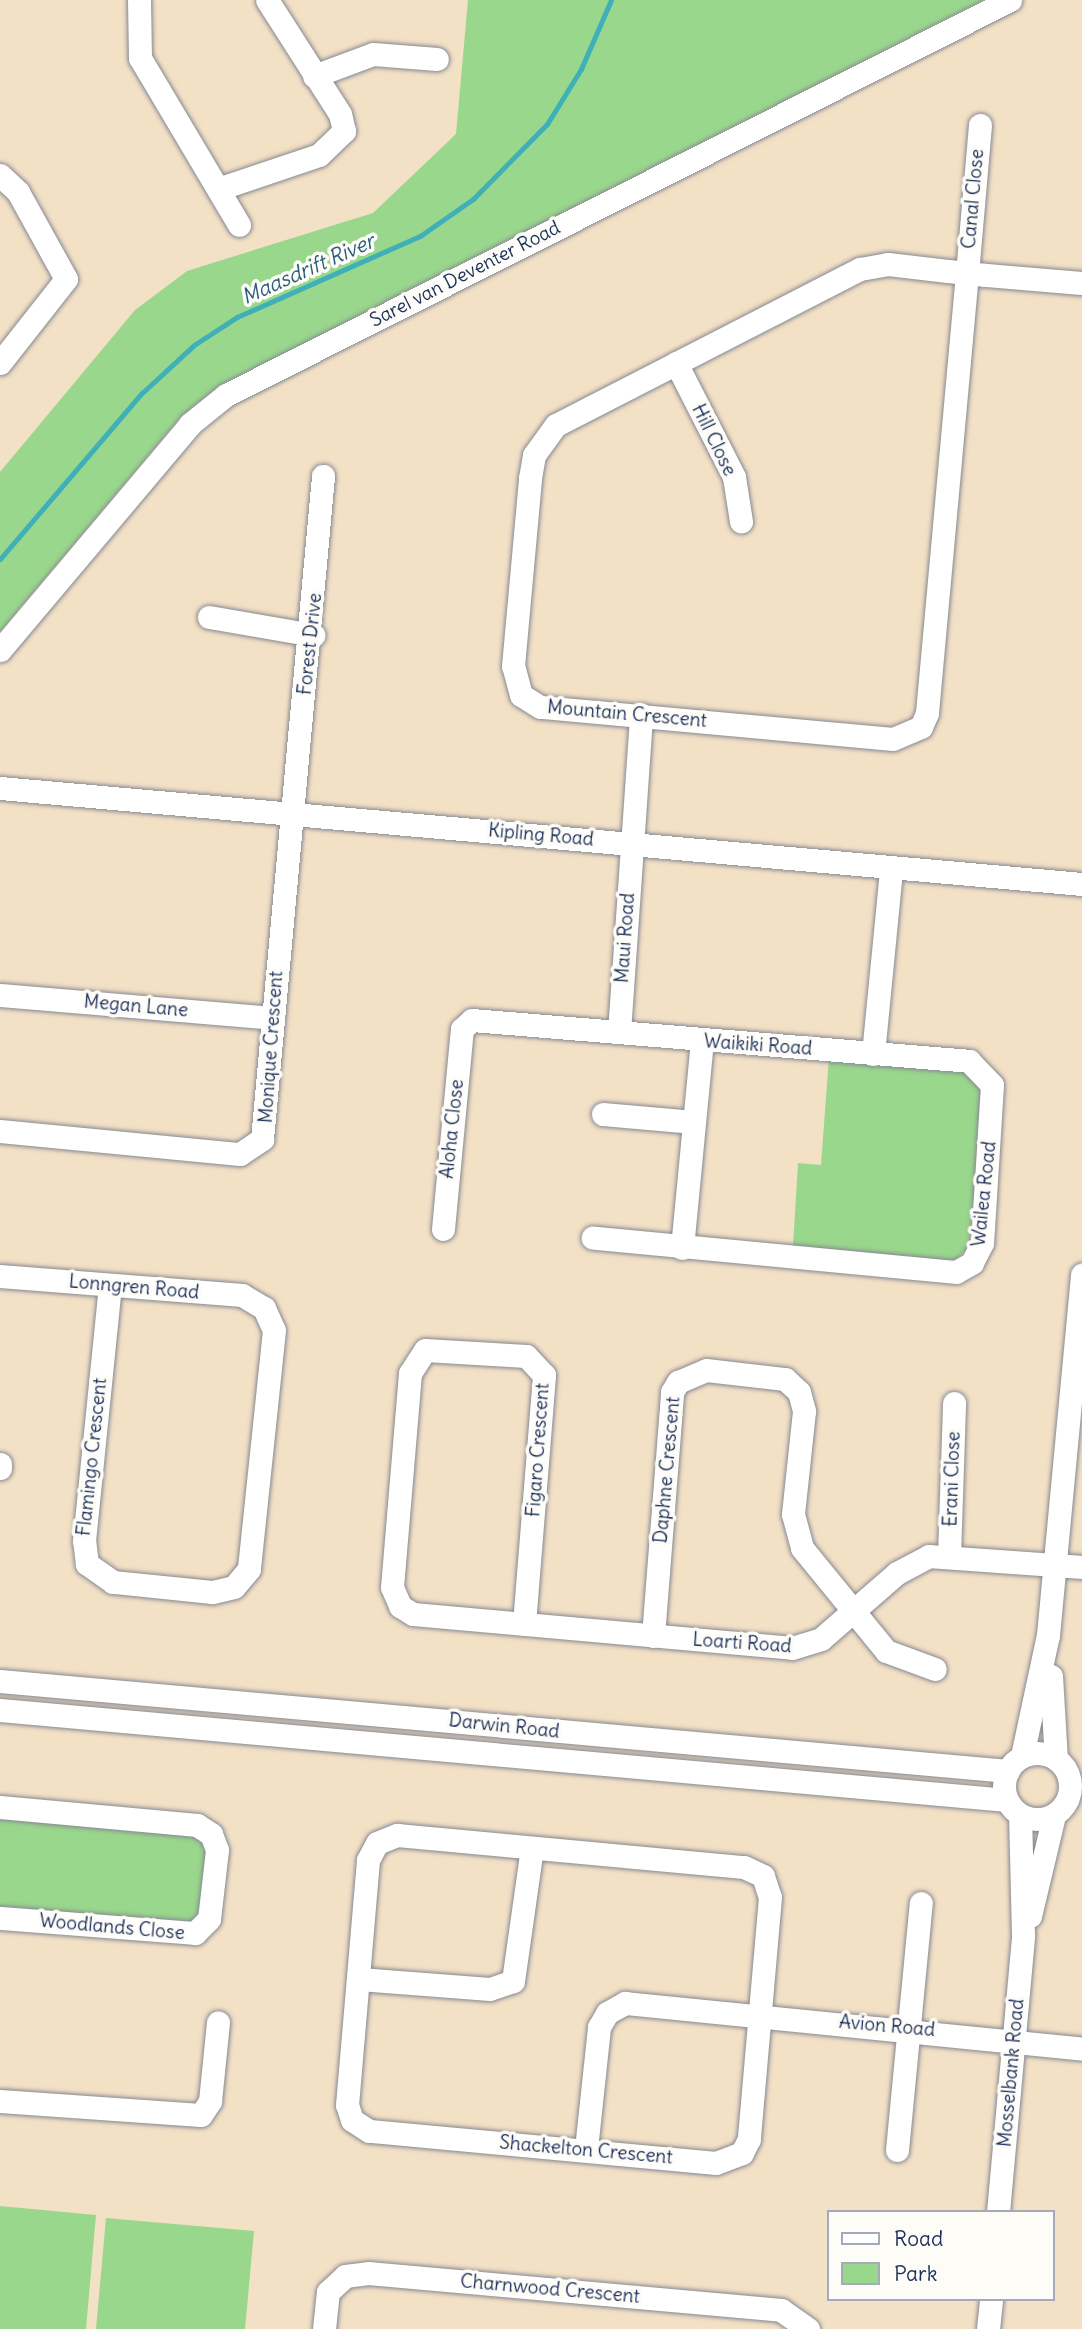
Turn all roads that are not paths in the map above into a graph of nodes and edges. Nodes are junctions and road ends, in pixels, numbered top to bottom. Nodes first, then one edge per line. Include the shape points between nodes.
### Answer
1 (139, 0) edge
2 (267, 0) edge
3 (1010, 0) edge
4 (437, 59) dead end
5 (314, 76) junction
6 (980, 125) dead end
7 (0, 175) edge
8 (221, 188) junction
9 (239, 225) dead end
10 (967, 273) junction
11 (1082, 284) edge
12 (0, 363) edge
13 (676, 363) junction
14 (323, 476) dead end
15 (741, 520) dead end
16 (209, 617) dead end
17 (313, 635) junction
18 (0, 650) edge
19 (641, 715) junction
20 (0, 788) edge
21 (291, 812) junction
22 (631, 843) junction
23 (891, 869) junction
24 (1082, 884) edge
25 (0, 995) edge
26 (273, 1018) junction
27 (462, 1029) joint
28 (619, 1032) junction
29 (702, 1040) junction
30 (873, 1054) junction
31 (603, 1114) dead end
32 (694, 1122) junction
33 (0, 1131) edge
34 (443, 1229) dead end
35 (593, 1238) dead end
36 (682, 1248) junction
37 (1082, 1275) edge
38 (0, 1276) edge
39 (110, 1285) junction
40 (264, 1308) joint
41 (1078, 1377) edge
42 (954, 1403) dead end
43 (948, 1556) junction
44 (1057, 1565) junction
45 (1082, 1567) edge
46 (400, 1606) joint
47 (855, 1613) junction
48 (524, 1624) junction
49 (1048, 1635) junction
50 (653, 1636) junction
51 (935, 1669) dead end
52 (2, 1680) edge
53 (0, 1710) edge
54 (1015, 1764) junction
55 (1068, 1767) edge
56 (0, 1807) edge
57 (1013, 1807) junction
58 (1066, 1810) edge
59 (532, 1848) junction
60 (921, 1903) dead end
61 (0, 1918) edge
62 (1023, 1935) junction
63 (359, 1979) junction
64 (760, 2015) junction
65 (218, 2022) dead end
66 (907, 2028) junction
67 (1014, 2038) junction
68 (1082, 2049) edge
69 (0, 2101) edge
70 (586, 2149) junction
71 (897, 2150) dead end
72 (998, 2210) edge
73 (990, 2301) edge
74 (324, 2329) edge
75 (808, 2329) edge
76 (988, 2329) edge

1 - 8 street via 140,58
2 - 5 street
3 - 18 street, Sarel van Deventer Road via 226,395 190,424
4 - 5 street via 373,54
5 - 8 street via 340,114 340,141 319,155
6 - 10 street, Canal Close
7 - 12 street via 18,192 66,279
8 - 9 street
10 - 11 street, Mountain Crescent
10 - 13 street, Mountain Crescent via 888,264 860,268
10 - 19 street, Mountain Crescent via 927,713 921,727 893,739
13 - 15 street, Hill Close via 734,477
13 - 19 street, Mountain Crescent via 545,433 530,478 513,666 520,695 540,706
14 - 17 street, Forest Drive
16 - 17 street
17 - 21 street, Forest Drive
19 - 22 street, Maui Road
20 - 21 street, Kipling Road
21 - 22 street, Kipling Road
21 - 26 street, Monique Crescent
22 - 23 street, Kipling Road
22 - 28 street, Maui Road
23 - 24 street, Kipling Road
23 - 30 street
25 - 26 street, Megan Lane
26 - 33 street, Monique Crescent via 266,1130 249,1152
27 - 28 street, Waikiki Road via 477,1019
27 - 34 street, Aloha Close
28 - 29 street, Waikiki Road
29 - 30 street, Waikiki Road
29 - 32 street
30 - 36 street, Wailea Road via 969,1061 987,1074 992,1123 982,1243 972,1263 942,1275
31 - 32 street
32 - 36 street
35 - 36 street, Wailea Road
37 - 41 street
38 - 39 street, Lonngren Road
39 - 40 street, Lonngren Road via 242,1296
39 - 40 street, Flamingo Crescent via 84,1541 87,1564 113,1582 212,1592 247,1576 274,1330
41 - 44 street
42 - 43 street, Erani Close
43 - 44 street, Loarti Road
43 - 47 street, Loarti Road via 915,1562
44 - 45 street, Loarti Road
44 - 49 street
46 - 48 street, Loarti Road via 413,1615
46 - 48 street, Figaro Crescent via 393,1587 416,1357 440,1347 526,1356 539,1366 545,1386
47 - 50 street, Loarti Road via 799,1648
47 - 50 street, Daphne Crescent via 796,1534 803,1411 799,1392 785,1379 706,1370 678,1382 673,1392
47 - 51 street, Daphne Crescent via 899,1660
48 - 50 street, Loarti Road
49 - 54 street
49 - 55 street
52 - 54 street, Darwin Road
53 - 57 street, Darwin Road
54 - 55 street, Darwin Road
54 - 57 street, Mosselbank Road
55 - 58 street, Mosselbank Road
56 - 61 street, Woodlands Close via 197,1825 211,1833 217,1850 209,1919 195,1933
57 - 58 street, Darwin Road
57 - 62 street, Mosselbank Road
58 - 62 street, Mosselbank Road
59 - 63 street via 513,1980 490,1989
59 - 63 street, Shackelton Crescent via 397,1835 377,1843 368,1860
59 - 64 street, Shackelton Crescent via 758,1872 770,1897
60 - 66 street
62 - 67 street, Mosselbank Road
63 - 70 street, Shackelton Crescent via 347,2105 360,2126
64 - 66 street, Avion Road
64 - 70 street, Avion Road via 632,2003 613,2008 599,2027
64 - 70 street, Shackelton Crescent via 749,2139 737,2158 716,2163
65 - 69 street via 210,2101 201,2115
66 - 67 street, Avion Road
66 - 71 street
67 - 68 street, Avion Road
67 - 72 street, Mosselbank Road
73 - 76 street
74 - 75 street, Charnwood Crescent via 328,2292 345,2276 368,2273 781,2309

